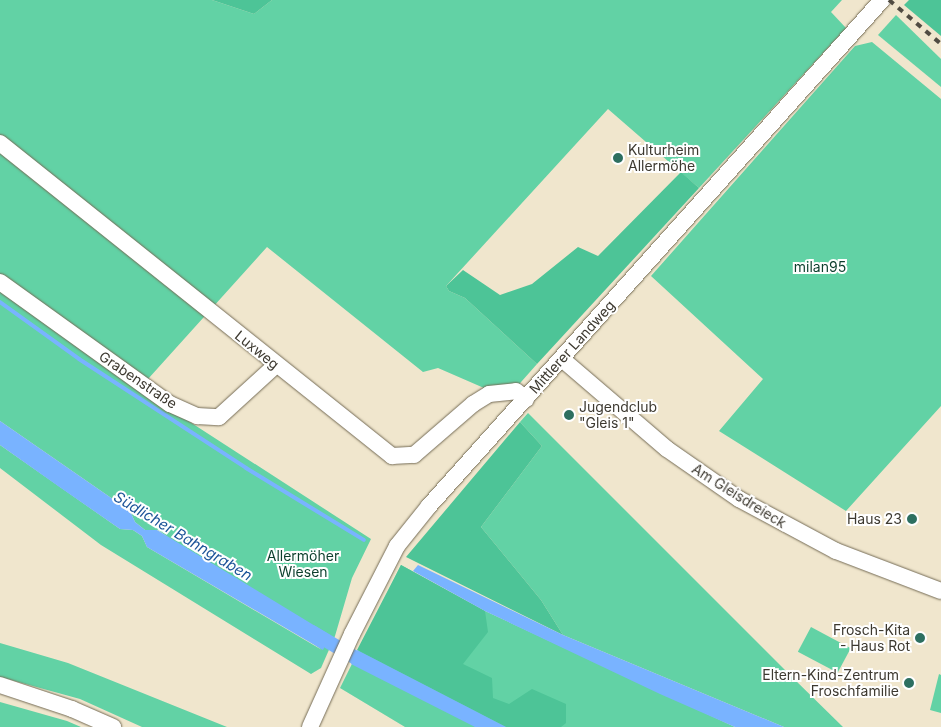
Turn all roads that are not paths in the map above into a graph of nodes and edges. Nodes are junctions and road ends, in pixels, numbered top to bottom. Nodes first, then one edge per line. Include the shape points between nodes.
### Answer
1 (882, 0) edge
2 (0, 143) edge
3 (0, 282) edge
4 (562, 359) junction
5 (276, 365) junction
6 (526, 399) junction
7 (941, 591) edge
8 (0, 685) edge
9 (113, 727) edge
10 (310, 727) edge

1 - 4 street, Mittlerer Landweg
2 - 5 street, Luxweg
3 - 5 street, Grabenstraße via 170,404 196,416 219,418
4 - 6 street, Mittlerer Landweg
4 - 7 street, Am Gleisdreieck via 667,449 739,499 836,550
5 - 6 street, Luxweg via 392,456 400,458 414,455 489,394 516,391
6 - 10 street, Mittlerer Landweg via 397,546
8 - 9 street via 72,709

